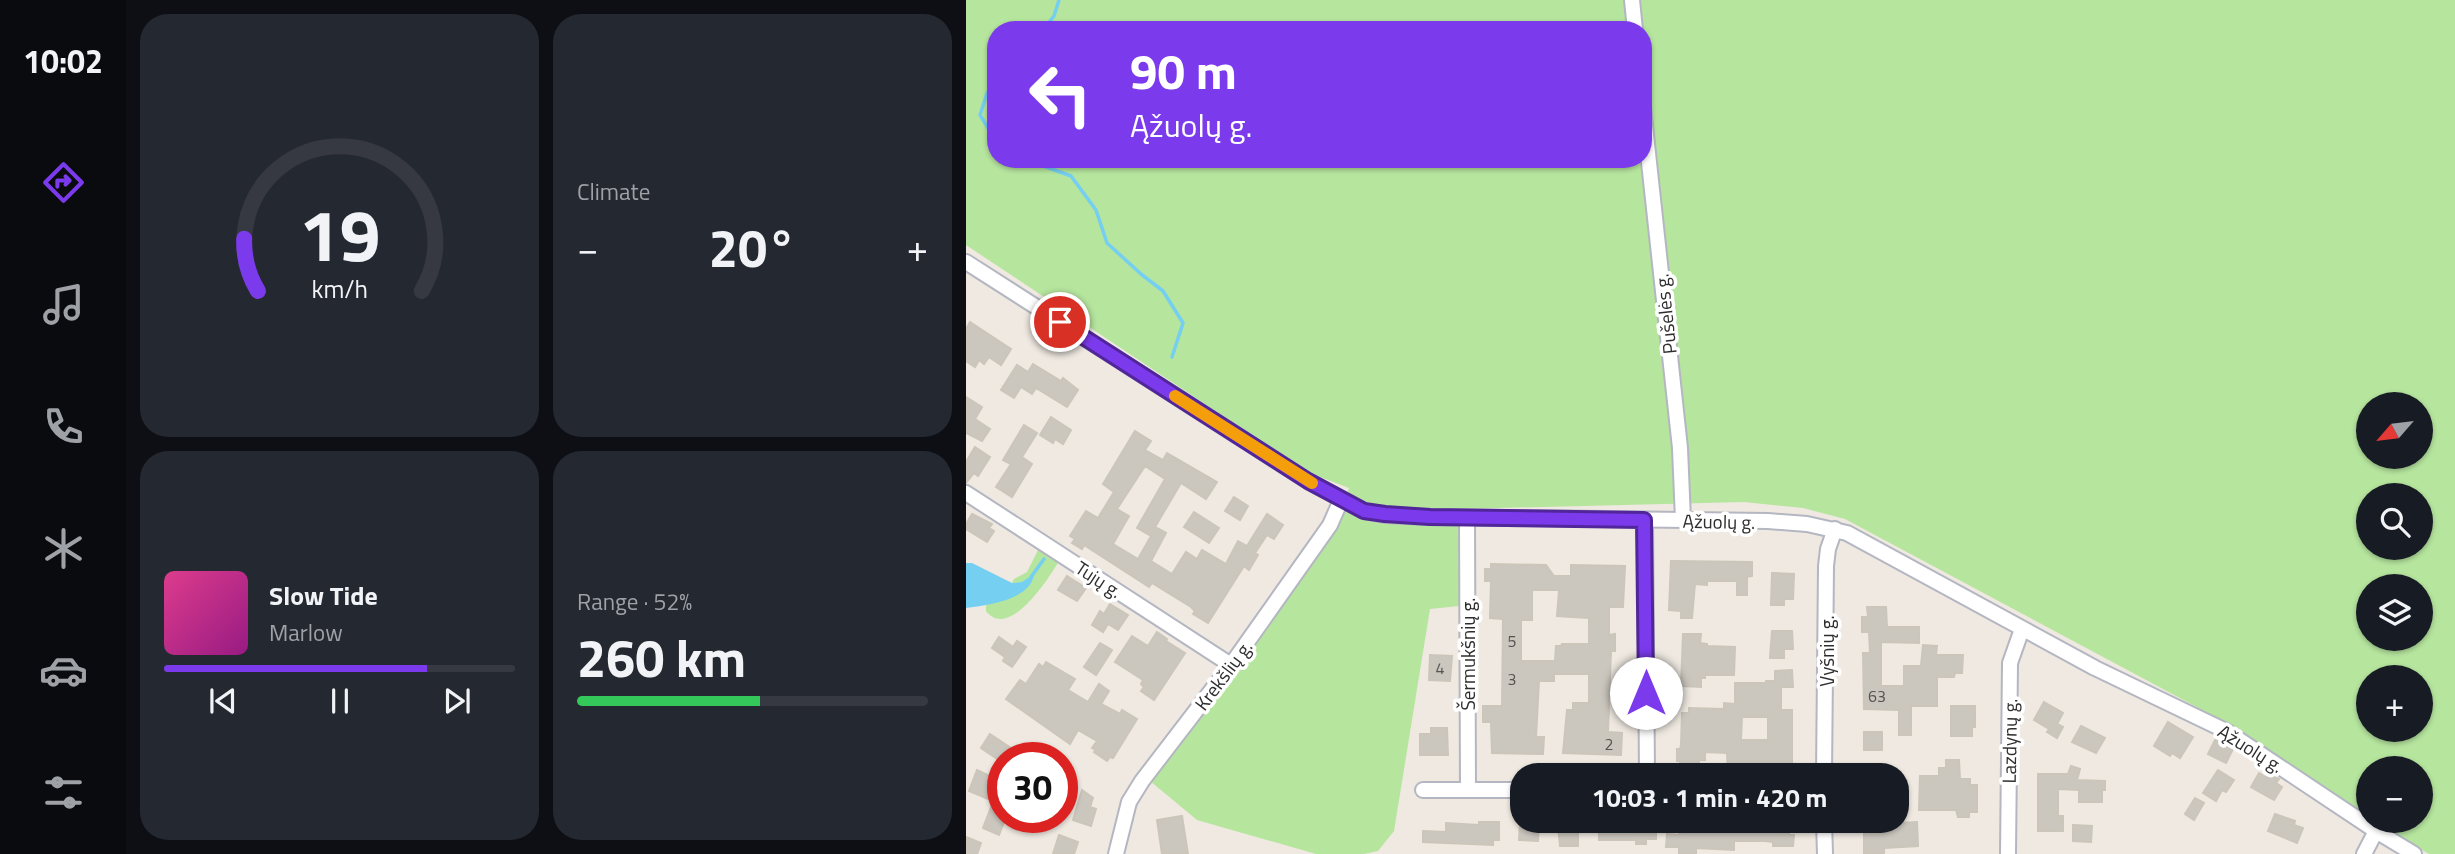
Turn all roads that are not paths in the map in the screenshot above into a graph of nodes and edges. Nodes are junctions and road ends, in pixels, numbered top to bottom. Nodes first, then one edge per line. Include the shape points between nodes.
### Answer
1 (1632, 0) edge
2 (1634, 21) edge
3 (1650, 168) edge
4 (967, 266) edge
5 (966, 493) edge
6 (1341, 500) junction
7 (1466, 518) junction
8 (1644, 520) junction
9 (1683, 520) junction
10 (1835, 529) junction
11 (2022, 629) junction
12 (1231, 665) junction
13 (1647, 763) edge
14 (1824, 763) edge
15 (1423, 790) dead end
16 (1468, 790) junction
17 (1510, 790) edge
18 (2356, 818) edge
19 (1824, 833) edge
20 (2375, 833) edge
21 (2379, 833) edge
22 (1116, 854) edge
23 (1825, 854) edge
24 (2008, 854) edge
25 (2364, 854) edge
26 (2414, 854) edge

1 - 2 street
3 - 9 street, Pušelės g. via 1680,448
4 - 6 street, Ąžuolų g.
5 - 12 street, Tujų g.
6 - 7 street, Ąžuolų g. via 1364,511
6 - 12 street, Krekšlių g. via 1330,525
7 - 8 street, Ąžuolų g.
7 - 16 street, Šermukšnių g.
8 - 9 street, Ąžuolų g.
8 - 13 street
9 - 10 street, Ąžuolų g. via 1781,522
10 - 11 street, Ąžuolų g.
10 - 14 street, Vyšnių g. via 1826,566
11 - 18 street, Ąžuolų g. via 2226,731
11 - 24 street, Lazdynų g. via 2010,663
12 - 22 street, Krekšlių g. via 1129,802
15 - 16 street
16 - 17 street
19 - 23 street
20 - 25 street
21 - 26 street, Ąžuolų g.

